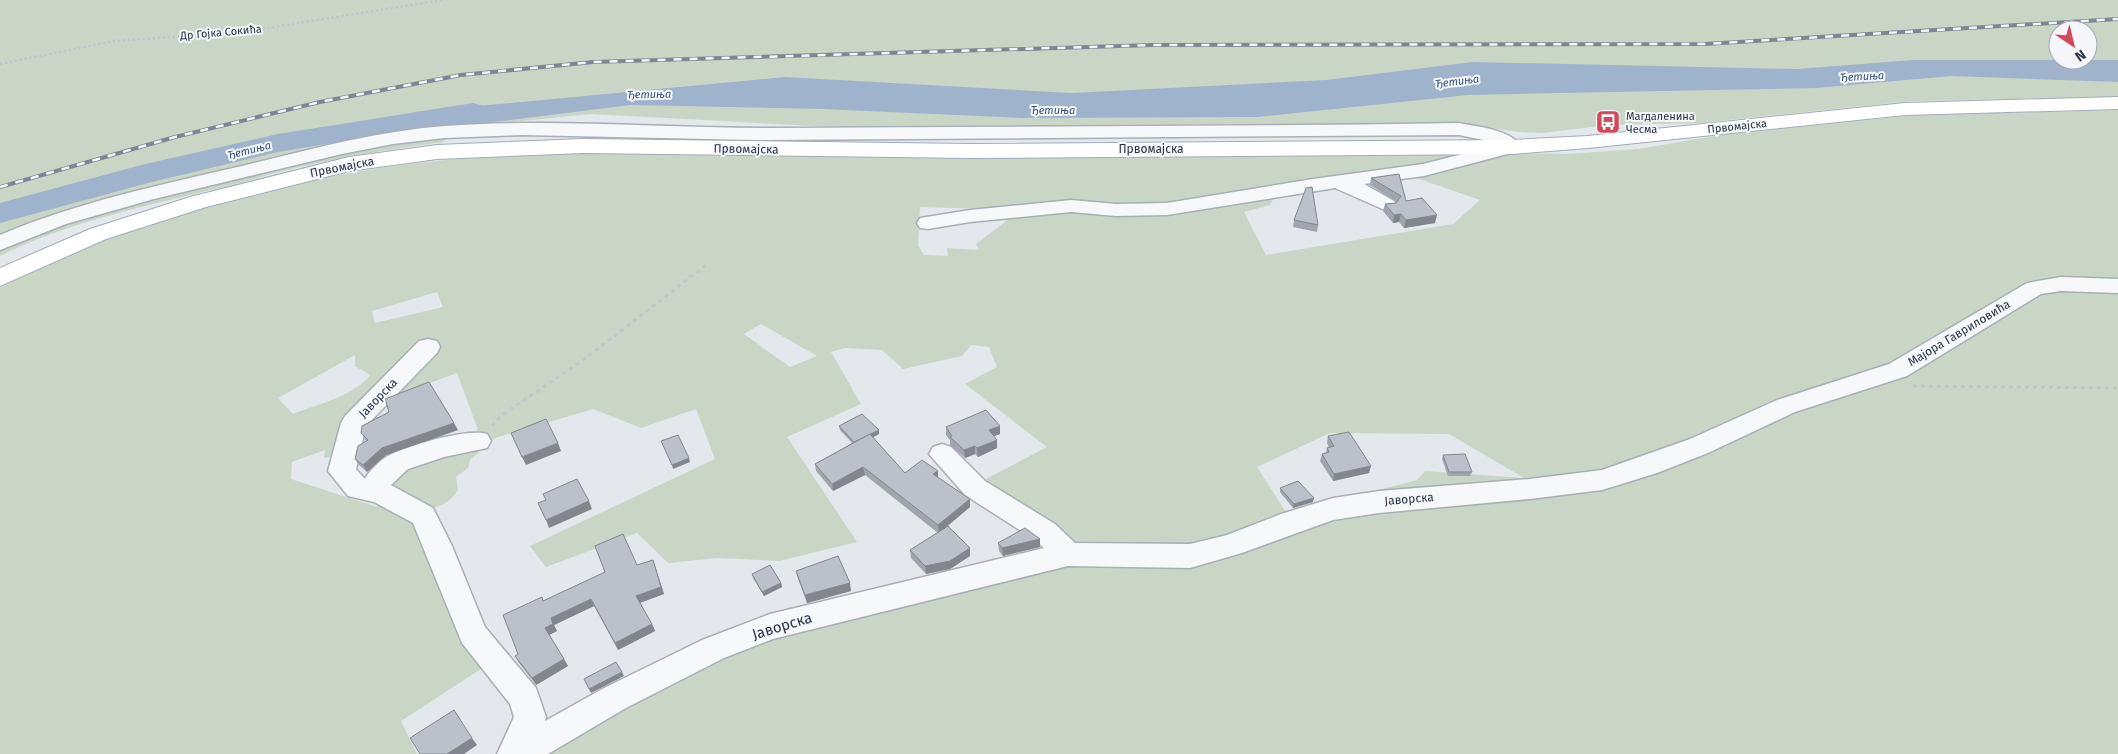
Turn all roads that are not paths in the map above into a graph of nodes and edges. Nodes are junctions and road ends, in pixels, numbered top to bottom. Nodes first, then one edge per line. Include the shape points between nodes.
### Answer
1 (2118, 103) edge
2 (1512, 148) junction
3 (1334, 182) junction
4 (1387, 205) edge
5 (928, 223) dead end
6 (0, 243) edge
7 (0, 278) edge
8 (2118, 286) edge
9 (428, 347) dead end
10 (1748, 425) joint
11 (478, 441) road end
12 (942, 454) dead end
13 (380, 493) junction
14 (1068, 554) junction
15 (515, 754) edge

1 - 2 main road, Првомајска via 1931,108
2 - 3 street, Првомајска via 1424,170
2 - 6 street via 1489,135 1459,129 956,134 579,130 442,132 299,158 167,190 91,210
2 - 7 main road, Првомајска via 960,151 584,146 437,152 349,164 198,202 91,237
3 - 4 street via 1356,188
3 - 5 street, Првомајска via 1167,209 1116,210 1071,206
8 - 10 street, Мајора Гавриловића via 2061,284 2035,288 1898,370 1786,406
9 - 13 street, Јаворска via 354,422 342,472 358,489
10 - 14 street, Јаворска via 1647,466 1602,480 1333,509 1232,545 1190,556
11 - 13 street via 398,462 377,482
12 - 14 street via 976,488 1045,532
13 - 15 street, Јаворска via 423,516 474,634 524,698 530,717
14 - 15 street, Јаворска via 770,627 714,649 615,698

